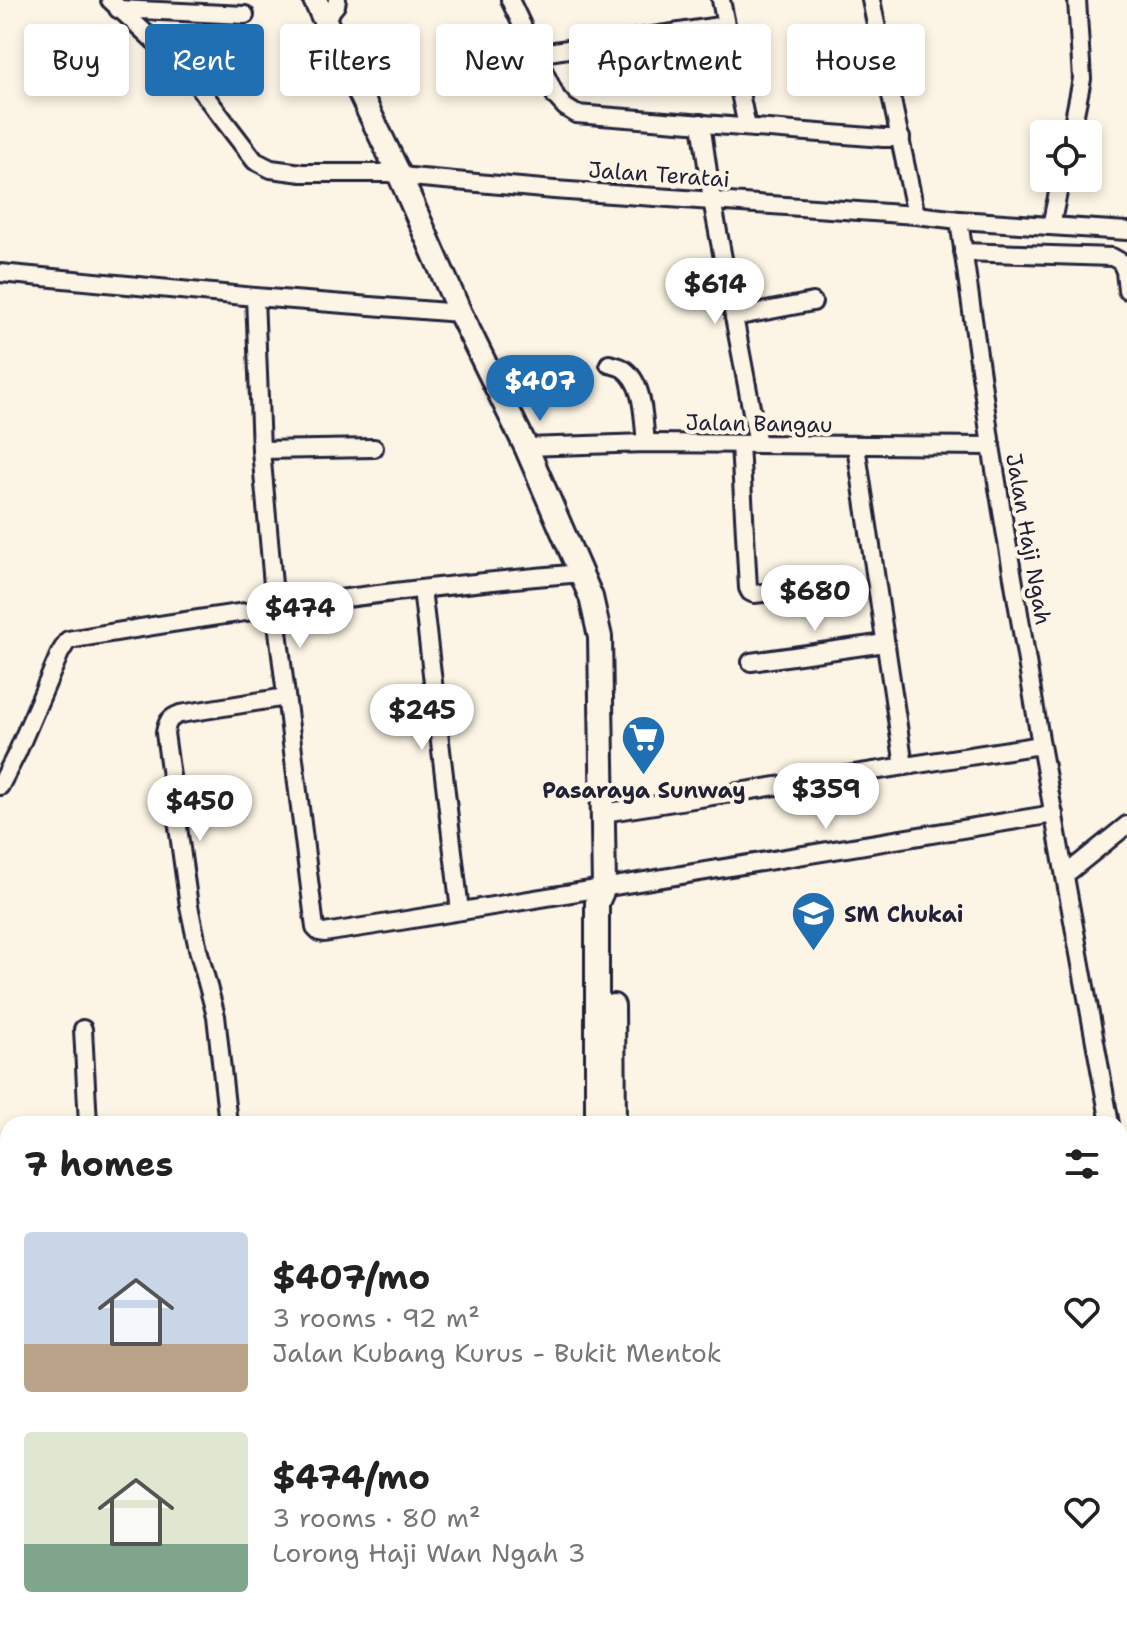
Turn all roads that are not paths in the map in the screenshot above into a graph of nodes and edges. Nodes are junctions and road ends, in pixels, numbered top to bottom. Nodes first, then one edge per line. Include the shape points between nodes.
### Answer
1 (337, 0) edge
2 (510, 0) edge
3 (721, 0) edge
4 (871, 0) edge
5 (1077, 0) edge
6 (114, 4) edge
7 (320, 10) edge
8 (245, 15) dead end
9 (521, 24) edge
10 (726, 24) edge
11 (553, 91) edge
12 (741, 96) edge
13 (1074, 120) edge
14 (701, 123) junction
15 (747, 127) junction
16 (901, 138) junction
17 (399, 174) junction
18 (1058, 192) edge
19 (712, 200) junction
20 (916, 215) junction
21 (959, 220) junction
22 (1051, 226) junction
23 (1127, 231) edge
24 (963, 252) junction
25 (0, 273) edge
26 (1127, 290) edge
27 (255, 297) junction
28 (813, 302) dead end
29 (460, 313) junction
30 (734, 317) junction
31 (609, 364) dead end
32 (646, 443) junction
33 (740, 444) junction
34 (758, 444) junction
35 (856, 446) junction
36 (991, 446) junction
37 (526, 447) junction
38 (374, 448) dead end
39 (261, 450) junction
40 (582, 573) junction
41 (422, 589) junction
42 (793, 590) dead end
43 (275, 607) junction
44 (885, 643) junction
45 (751, 662) dead end
46 (286, 697) junction
47 (1041, 745) junction
48 (904, 766) junction
49 (0, 786) edge
50 (603, 813) junction
51 (1054, 814) junction
52 (1127, 825) edge
53 (1065, 875) junction
54 (604, 887) junction
55 (460, 911) junction
56 (83, 1029) dead end
57 (88, 1116) edge
58 (227, 1116) edge
59 (597, 1116) edge
60 (614, 1116) edge
61 (1109, 1116) edge

1 - 7 street
2 - 9 street
3 - 10 street
4 - 16 street
5 - 13 street via 1082,79
6 - 8 street
6 - 17 street, Jalan Teratai via 192,76 255,161 302,173
7 - 17 main road
11 - 14 street via 576,114
12 - 15 street
14 - 15 street
14 - 19 street
15 - 16 street
16 - 20 street
17 - 19 street, Jalan Teratai
17 - 29 main road
18 - 22 street
19 - 20 street, Jalan Teratai
19 - 30 street
20 - 21 street
21 - 22 street
21 - 24 street, Jalan Haji Ngah
22 - 23 street
24 - 26 street via 1112,257 1121,262
24 - 36 street, Jalan Haji Ngah
25 - 27 street
27 - 29 street
27 - 39 street
28 - 30 street
29 - 37 main road
30 - 34 street
31 - 32 street via 635,382
32 - 33 street, Jalan Bangau
32 - 37 street, Jalan Bangau
33 - 34 street, Jalan Bangau
33 - 42 street via 748,588 754,594
34 - 35 street, Jalan Bangau
35 - 36 street, Jalan Bangau
35 - 44 street
36 - 47 street, Jalan Haji Ngah
37 - 40 main road
38 - 39 street
39 - 43 street
40 - 41 street
40 - 50 main road via 600,637
41 - 43 street
41 - 55 street
43 - 46 street
43 - 49 street via 66,641
44 - 45 street
44 - 48 street
46 - 55 street via 315,928 324,933
46 - 58 street via 180,714 166,723 189,906 216,1016
47 - 48 street
47 - 51 street, Jalan Haji Ngah
48 - 50 street
50 - 54 main road
51 - 53 street, Jalan Haji Ngah
51 - 54 street
52 - 53 street
53 - 61 street, Jalan Haji Ngah
54 - 55 street
54 - 59 main road via 597,903
54 - 60 main road via 612,903
56 - 57 street

